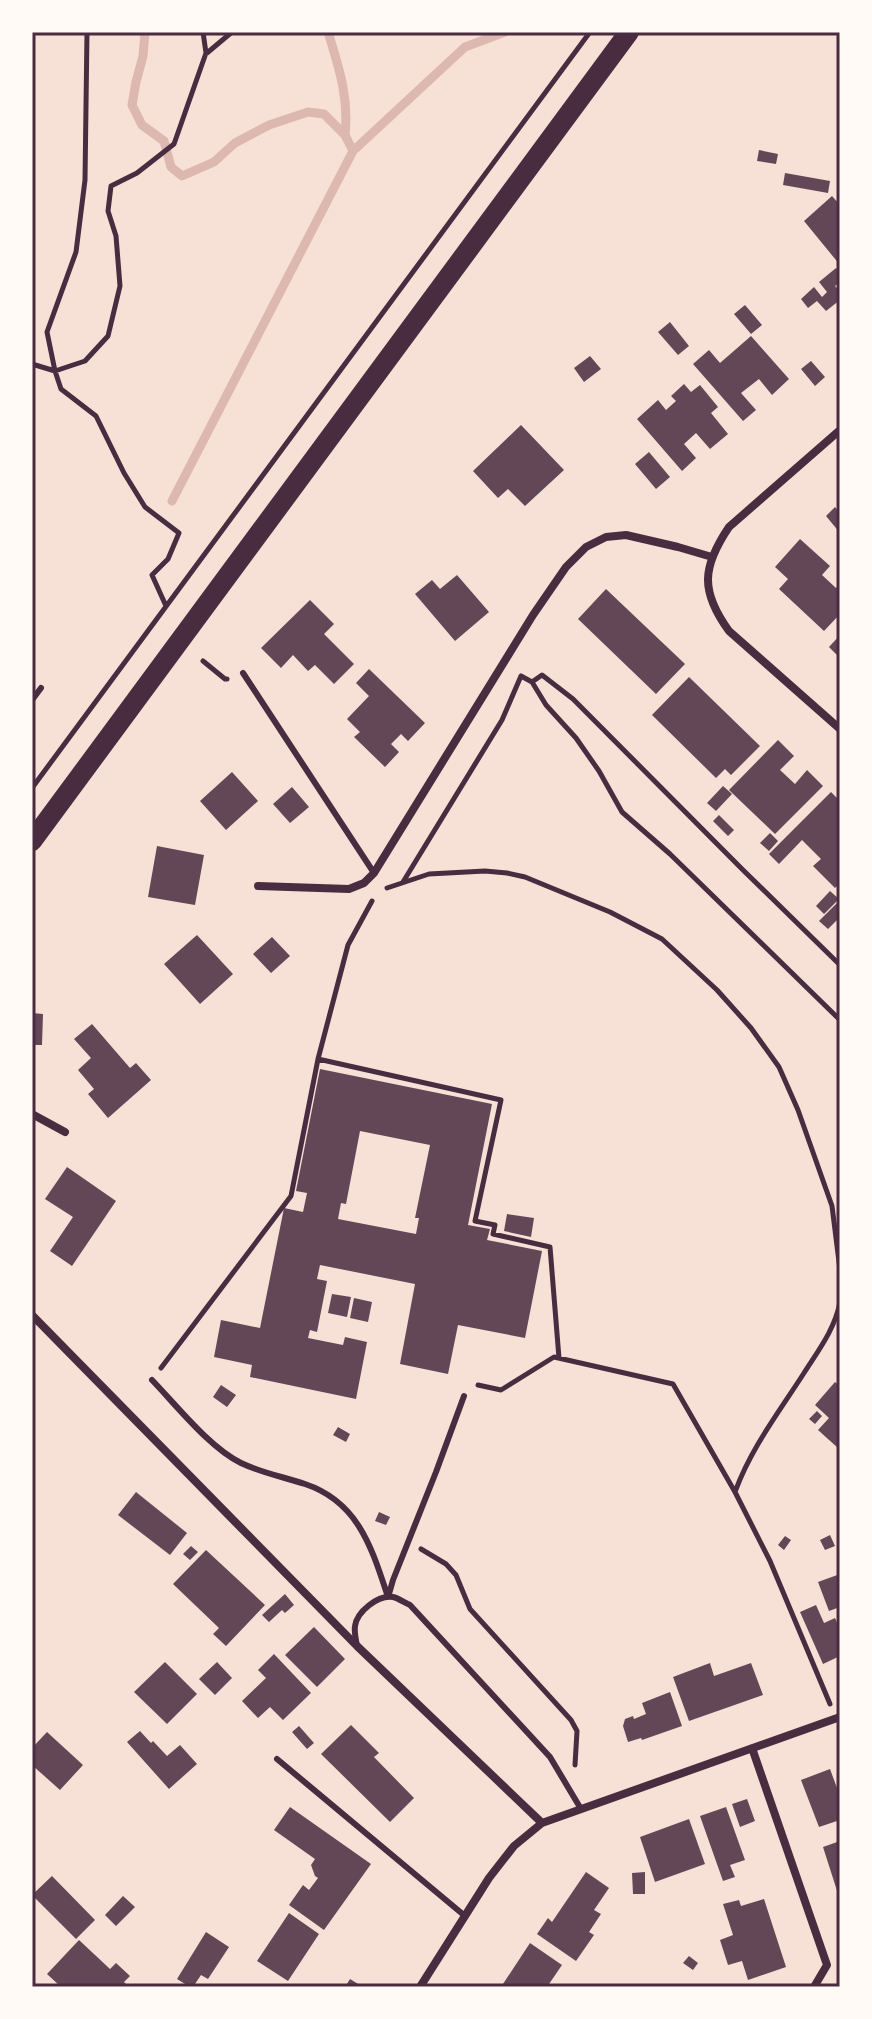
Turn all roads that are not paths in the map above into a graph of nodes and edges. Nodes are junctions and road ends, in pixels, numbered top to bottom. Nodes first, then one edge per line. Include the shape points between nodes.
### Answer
1 (629, 32) edge
2 (840, 430) edge
3 (712, 557) junction
4 (243, 673) road end
5 (41, 688) dead end
6 (32, 700) edge
7 (840, 729) edge
8 (32, 841) edge
9 (374, 873) junction
10 (258, 886) dead end
11 (33, 1117) edge
12 (65, 1132) dead end
13 (32, 1315) edge
14 (152, 1380) road end
15 (464, 1396) road end
16 (388, 1597) junction
17 (357, 1646) junction
18 (838, 1718) edge
19 (752, 1748) junction
20 (277, 1759) dead end
21 (581, 1809) junction
22 (542, 1823) junction
23 (465, 1916) junction
24 (420, 1987) edge
25 (814, 1987) edge

1 - 8 main road
2 - 3 street via 729,527
3 - 7 street via 708,582 716,614
3 - 9 street via 626,535 586,547 566,567 487,687
4 - 9 lane
5 - 6 lane
9 - 10 street via 349,889
11 - 12 street
13 - 17 street
14 - 16 lane via 216,1447 240,1463 341,1502 364,1535
15 - 16 lane
16 - 17 lane via 360,1613
16 - 21 lane via 410,1605 529,1733
17 - 22 street
18 - 19 street
19 - 21 street
19 - 25 street via 827,1965
20 - 23 lane
21 - 22 street
22 - 23 street via 514,1846
23 - 24 street

